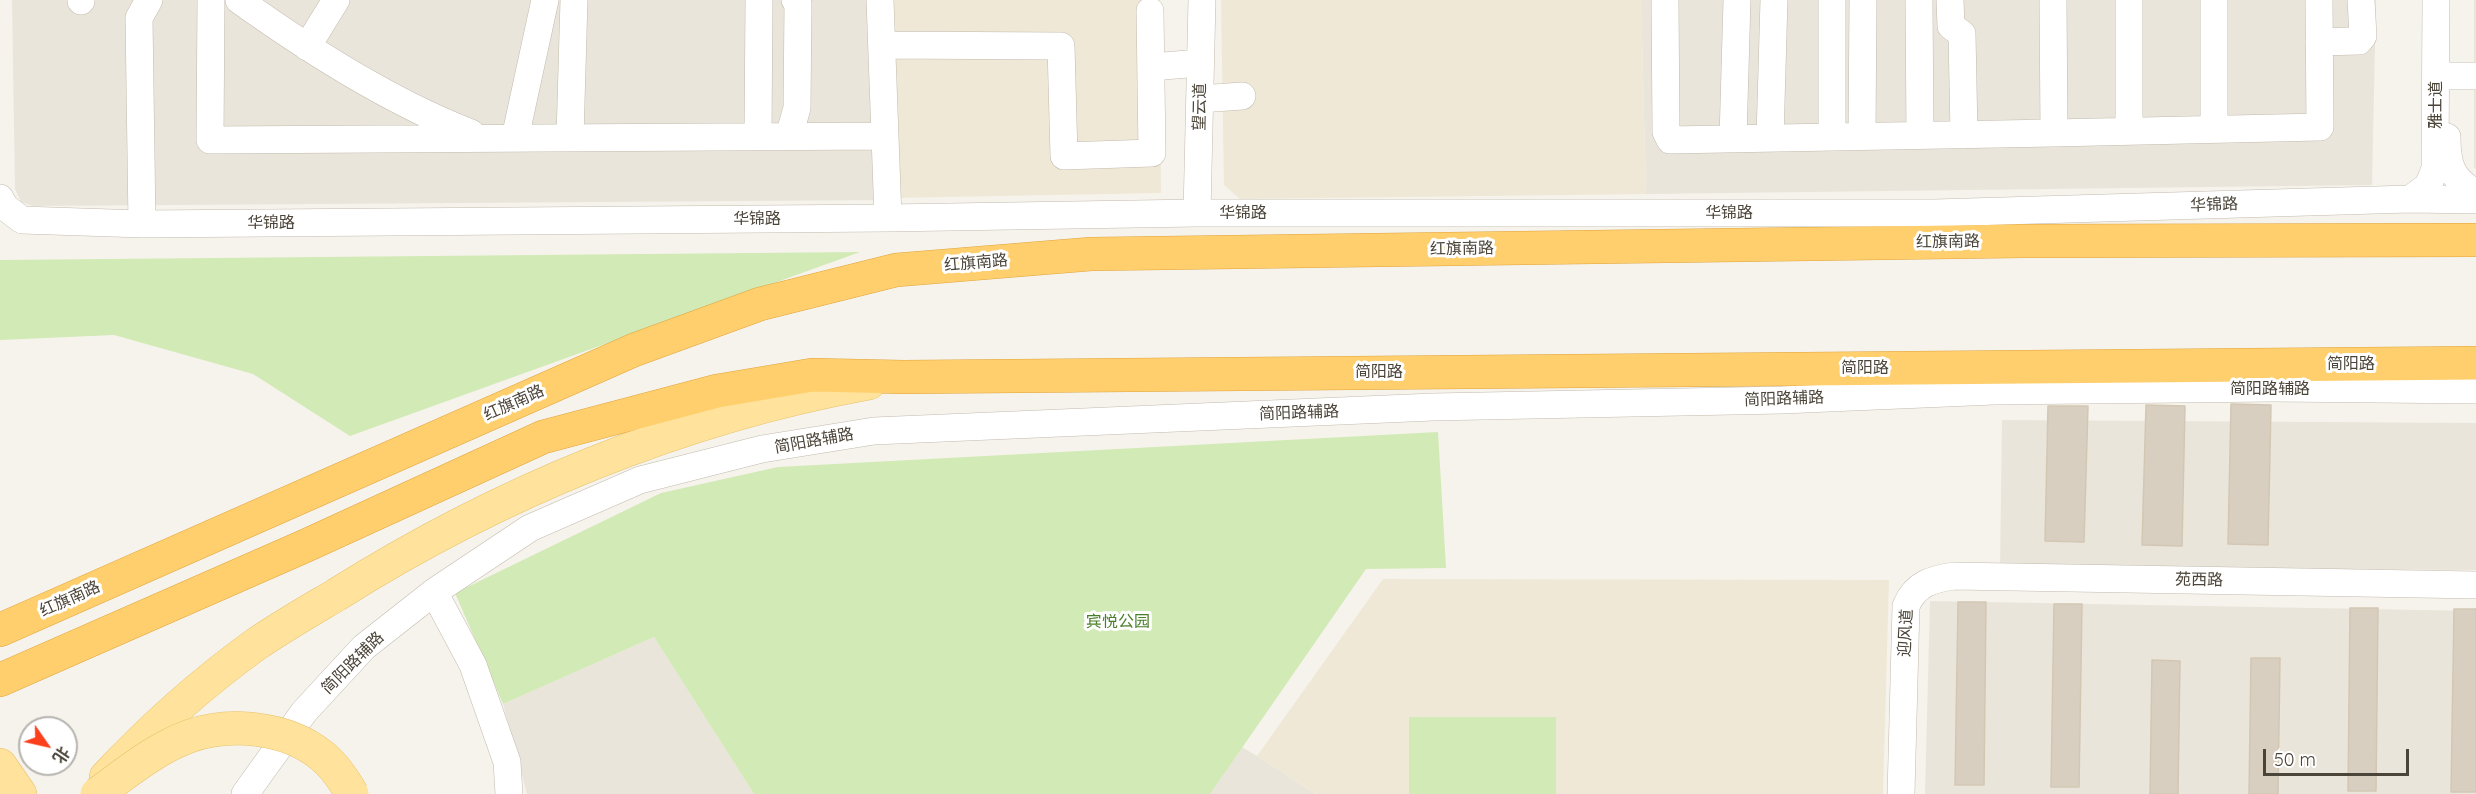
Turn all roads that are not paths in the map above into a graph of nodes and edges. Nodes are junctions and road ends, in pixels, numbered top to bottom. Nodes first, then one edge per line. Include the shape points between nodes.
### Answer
1 (149, 0) edge
2 (211, 0) edge
3 (336, 0) edge
4 (545, 0) edge
5 (574, 0) edge
6 (759, 0) edge
7 (795, 0) edge
8 (880, 0) edge
9 (1202, 0) edge
10 (1665, 0) edge
11 (1737, 0) edge
12 (1774, 0) edge
13 (1832, 0) edge
14 (1863, 0) edge
15 (1919, 0) edge
16 (1950, 0) edge
17 (2053, 0) edge
18 (2129, 0) edge
19 (2214, 0) edge
20 (2319, 0) edge
21 (2361, 0) edge
22 (2436, 0) edge
23 (2446, 0) edge
24 (250, 3) edge
25 (1150, 11) dead end
26 (2319, 42) junction
27 (882, 45) junction
28 (307, 47) junction
29 (1200, 63) junction
30 (1151, 67) junction
31 (2441, 76) junction
32 (2476, 76) edge
33 (1242, 96) dead end
34 (1200, 99) junction
35 (2214, 129) junction
36 (2128, 131) junction
37 (2054, 133) junction
38 (1920, 135) junction
39 (1964, 135) junction
40 (758, 136) junction
41 (789, 136) junction
42 (885, 136) junction
43 (1862, 136) junction
44 (1832, 137) junction
45 (486, 138) junction
46 (515, 138) junction
47 (570, 138) junction
48 (1770, 138) junction
49 (1732, 139) junction
50 (2476, 193) edge
51 (2410, 199) junction
52 (2476, 200) edge
53 (5, 206) edge
54 (1197, 213) junction
55 (888, 218) junction
56 (142, 224) junction
57 (2476, 240) edge
58 (2476, 364) edge
59 (904, 377) junction
60 (2274, 388) junction
61 (2476, 390) edge
62 (1923, 583) junction
63 (2476, 585) edge
64 (434, 592) junction
65 (0, 630) edge
66 (0, 680) edge
67 (0, 765) edge
68 (20, 794) edge
69 (90, 794) edge
70 (96, 794) edge
71 (245, 794) edge
72 (352, 794) edge
73 (509, 794) edge
74 (1901, 794) edge
75 (1912, 794) edge

1 - 56 street via 139,18
2 - 45 street via 210,140
3 - 28 street
4 - 46 street
5 - 47 street
6 - 40 street
7 - 41 street via 797,108
8 - 27 street
9 - 29 street, 望云道
10 - 49 street via 1666,132 1671,140
11 - 49 street
12 - 48 street
13 - 44 street
14 - 43 street
15 - 38 street
16 - 39 street via 1951,26 1962,34
17 - 37 street
18 - 36 street
19 - 35 street
20 - 26 street
21 - 26 street via 2363,36 2359,41
22 - 31 street, 雅士道
23 - 31 street, 雅士道
24 - 28 street
25 - 30 street
26 - 35 street via 2320,127
27 - 30 street via 1061,46 1064,156 1152,153
27 - 42 street
28 - 45 street via 444,122
29 - 30 street
29 - 34 street, 望云道
31 - 32 street
31 - 50 street, 雅士道 via 2447,160 2463,184
31 - 51 street, 雅士道 via 2435,169 2428,186
33 - 34 street
34 - 54 street, 望云道
35 - 36 street
36 - 37 street
37 - 39 street
38 - 39 street
38 - 43 street
40 - 41 street
40 - 47 street
41 - 42 street
42 - 55 street
43 - 44 street
44 - 48 street
45 - 46 street
46 - 47 street
48 - 49 street
51 - 52 street, 华锦路
51 - 54 street, 华锦路 via 1935,213
53 - 56 street, 华锦路 via 31,221
54 - 55 street, 华锦路
55 - 56 street, 华锦路
57 - 65 highway, 红旗南路 via 2024,241 1091,254 896,270 760,304 634,350
58 - 59 highway, 简阳路
58 - 60 street
59 - 66 highway via 812,375 717,391 543,437
59 - 69 main road via 748,410 603,459 489,510 392,560 256,645 174,710
60 - 61 street, 简阳路辅路
60 - 64 street, 简阳路辅路 via 1994,391 1433,407 874,431 762,449 640,480 530,528
62 - 63 street, 苑西路 via 1954,576
62 - 74 street, 迎风道 via 1910,595 1906,606
62 - 75 street, 迎风道 via 1917,602
64 - 71 street, 简阳路辅路 via 364,647 304,712
64 - 73 street via 473,665 507,762
67 - 68 main road
70 - 72 main road, bridge via 145,760 189,737 243,728 273,733 322,755

